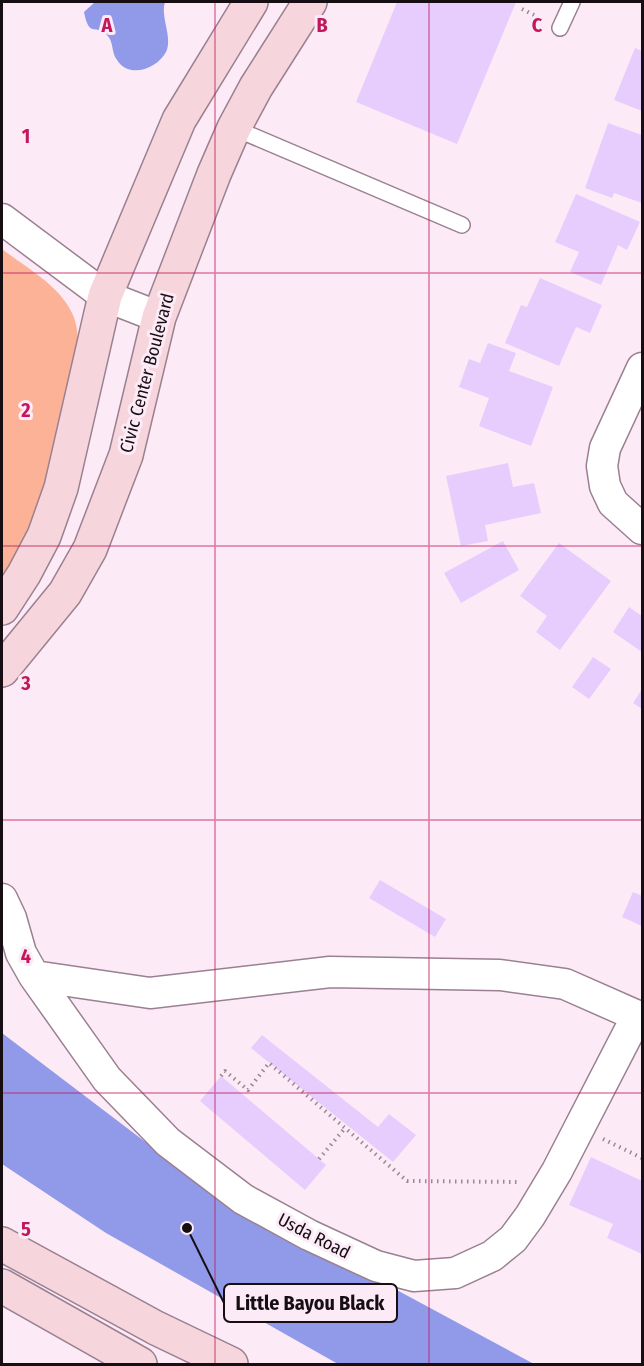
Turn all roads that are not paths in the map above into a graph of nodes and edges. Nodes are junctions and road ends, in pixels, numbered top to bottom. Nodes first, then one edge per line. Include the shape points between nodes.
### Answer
1 (251, 2) edge
2 (310, 2) edge
3 (572, 2) edge
4 (560, 28) dead end
5 (234, 128) junction
6 (2, 219) edge
7 (462, 225) dead end
8 (105, 296) junction
9 (159, 316) junction
10 (642, 368) edge
11 (642, 529) edge
12 (2, 608) edge
13 (2, 670) edge
14 (2, 899) edge
15 (34, 976) junction
16 (640, 1017) edge
17 (2, 1244) edge
18 (2, 1286) edge
19 (140, 1365) edge
20 (231, 1365) edge

1 - 8 street via 179,120
2 - 5 street, Civic Center Boulevard
3 - 4 lane
5 - 7 lane
5 - 9 street, Civic Center Boulevard
6 - 8 street
8 - 9 street
8 - 12 street via 61,488 44,536
9 - 13 street, Civic Center Boulevard via 126,455 90,549 65,593
10 - 11 street via 605,448 602,466 613,503
14 - 15 street, Usda Road via 21,953
15 - 16 street via 150,993 330,972 500,975 565,984
15 - 16 street, Usda Road via 106,1079 168,1142 243,1199 309,1235 376,1266 414,1276 455,1273 492,1256 513,1239 550,1183
17 - 20 street
18 - 19 street

